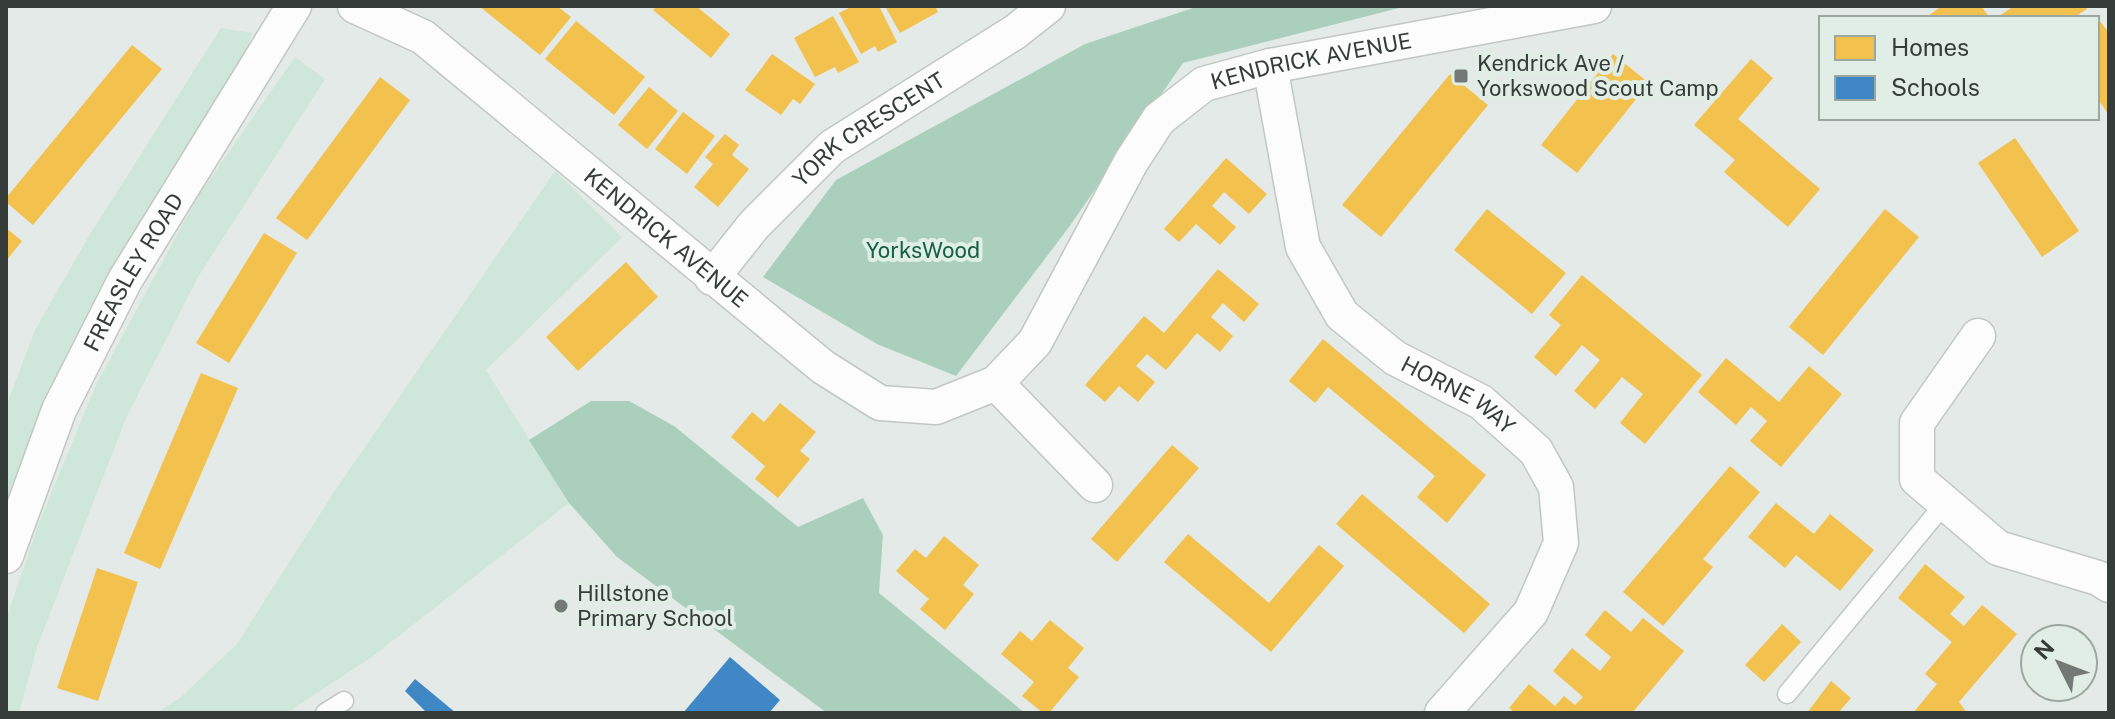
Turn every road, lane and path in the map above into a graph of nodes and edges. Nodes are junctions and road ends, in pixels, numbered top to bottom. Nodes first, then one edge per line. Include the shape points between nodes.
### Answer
1 (294, 6) edge
2 (355, 6) edge
3 (1048, 6) edge
4 (1594, 6) edge
5 (1270, 66) junction
6 (712, 278) junction
7 (1978, 336) dead end
8 (996, 383) junction
9 (1095, 485) dead end
10 (1945, 503) junction
11 (6, 556) edge
12 (2109, 585) edge
13 (1787, 694) dead end
14 (344, 701) dead end
15 (325, 713) edge
16 (1442, 713) edge

1 - 11 street, FREASLEY ROAD via 125,280 59,410
2 - 6 street, KENDRICK AVENUE via 423,37
3 - 6 street, YORK CRESCENT via 832,147 754,225
4 - 5 street, KENDRICK AVENUE
5 - 8 street, KENDRICK AVENUE via 1204,84 1159,119 1035,342
5 - 16 street, HORNE WAY via 1303,247 1342,315 1395,358 1481,402 1536,451 1556,487 1561,543 1531,612
6 - 8 street, KENDRICK AVENUE via 823,367 880,403 936,407
7 - 10 street via 1917,423 1917,479
8 - 9 street
10 - 12 street via 1998,548
10 - 13 lane
14 - 15 lane

